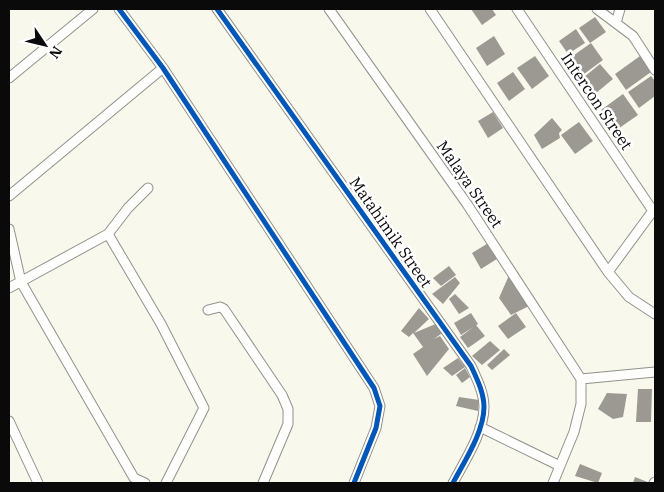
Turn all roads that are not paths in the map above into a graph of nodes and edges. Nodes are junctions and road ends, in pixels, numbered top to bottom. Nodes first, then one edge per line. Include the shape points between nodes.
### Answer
1 (93, 9) edge
2 (119, 9) edge
3 (217, 9) edge
4 (329, 9) edge
5 (430, 9) edge
6 (517, 9) edge
7 (597, 9) edge
8 (620, 9) edge
9 (616, 24) junction
10 (162, 68) junction
11 (655, 70) edge
12 (9, 78) edge
13 (148, 188) dead end
14 (9, 196) edge
15 (654, 209) edge
16 (9, 229) edge
17 (108, 234) junction
18 (608, 272) junction
19 (21, 282) junction
20 (9, 288) edge
21 (208, 310) dead end
22 (655, 314) edge
23 (655, 372) edge
24 (581, 380) junction
25 (9, 421) edge
26 (480, 428) junction
27 (560, 466) junction
28 (38, 483) edge
29 (145, 483) edge
30 (166, 483) edge
31 (263, 483) edge
32 (354, 483) edge
33 (453, 483) edge
34 (553, 483) edge

1 - 12 street
2 - 10 street
3 - 26 street, Matahimik Street via 471,366 484,408
4 - 24 street, Malaya Street via 467,204
5 - 18 street
6 - 15 street, Intercon Street
7 - 9 street
8 - 9 street
9 - 11 street via 633,36
10 - 14 street
10 - 32 street via 374,388 380,406 376,428
13 - 17 street
15 - 18 street
16 - 19 street
17 - 19 street
17 - 30 street via 161,324 204,408
18 - 22 street via 629,297
19 - 20 street
19 - 29 street via 134,478
21 - 31 street via 224,309 288,409 288,424
23 - 24 street
24 - 27 street via 581,404
25 - 28 street
26 - 27 street
26 - 33 street, Matahimik Street
27 - 34 street

